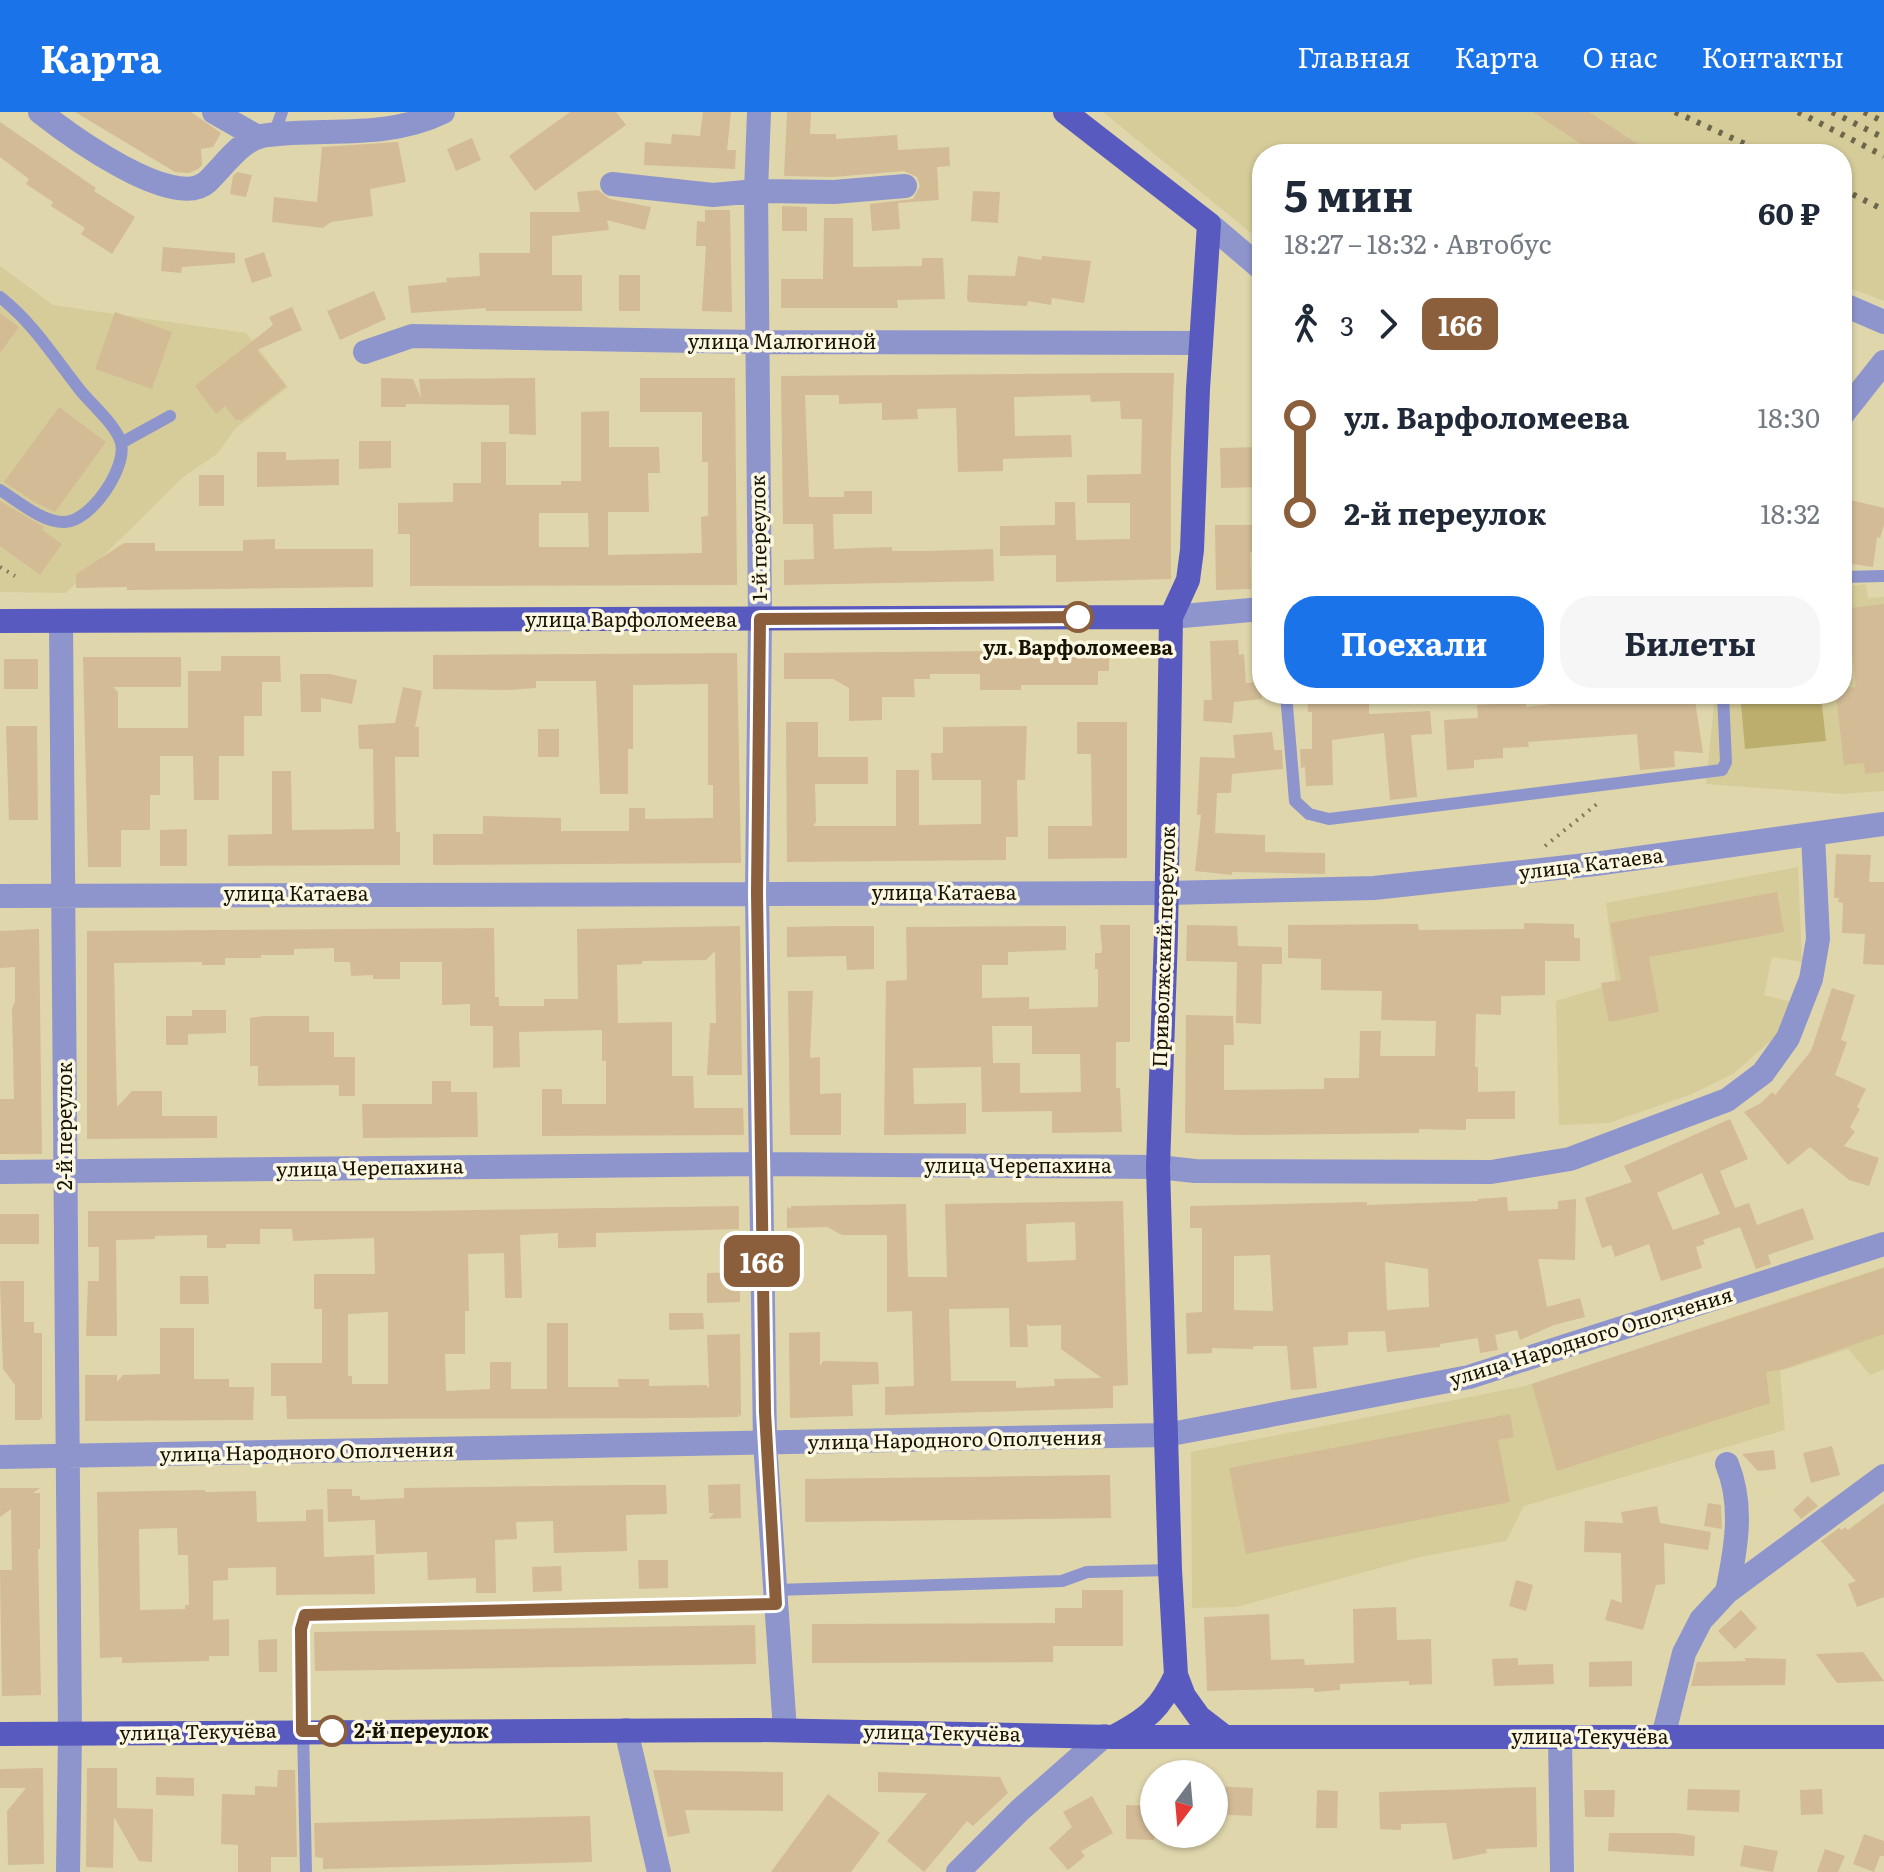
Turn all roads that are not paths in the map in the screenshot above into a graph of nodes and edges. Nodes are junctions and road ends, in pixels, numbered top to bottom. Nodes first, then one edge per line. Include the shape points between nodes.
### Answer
1 (40, 112) edge
2 (214, 112) edge
3 (443, 112) edge
4 (759, 112) edge
5 (1065, 112) edge
6 (270, 127) edge
7 (612, 184) dead end
8 (905, 186) dead end
9 (756, 191) junction
10 (1209, 224) junction
11 (1252, 261) edge
12 (0, 297) edge
13 (1852, 308) edge
14 (1884, 322) edge
15 (756, 342) junction
16 (1201, 343) junction
17 (365, 352) dead end
18 (1884, 362) edge
19 (1852, 402) edge
20 (170, 416) dead end
21 (121, 443) junction
22 (0, 490) edge
23 (1884, 576) edge
24 (1852, 577) edge
25 (1252, 610) edge
26 (1171, 617) junction
27 (760, 619) junction
28 (0, 621) edge
29 (61, 621) junction
30 (1287, 704) edge
31 (1723, 704) edge
32 (1884, 824) edge
33 (1813, 835) junction
34 (757, 893) junction
35 (1166, 893) junction
36 (63, 895) junction
37 (0, 896) edge
38 (761, 1164) junction
39 (1158, 1167) junction
40 (0, 1172) edge
41 (65, 1172) junction
42 (1884, 1244) edge
43 (1166, 1435) junction
44 (765, 1443) junction
45 (0, 1457) edge
46 (67, 1457) junction
47 (1727, 1464) dead end
48 (1884, 1476) edge
49 (1170, 1570) junction
50 (1727, 1592) junction
51 (775, 1597) junction
52 (1176, 1675) junction
53 (626, 1730) junction
54 (785, 1730) junction
55 (302, 1731) junction
56 (0, 1734) edge
57 (70, 1734) junction
58 (1109, 1736) junction
59 (1225, 1737) junction
60 (1560, 1737) junction
61 (1663, 1737) junction
62 (1884, 1737) edge
63 (68, 1872) edge
64 (306, 1872) edge
65 (659, 1872) edge
66 (958, 1872) edge
67 (1562, 1872) edge

1 - 6 street via 113,162 159,185 182,189 204,185
2 - 6 street
3 - 6 street via 377,130 325,134
4 - 9 street, 1-й переулок
5 - 10 main road
7 - 9 street via 713,195
8 - 9 street
9 - 15 street, 1-й переулок
10 - 11 street
10 - 16 main road, Приволжский переулок
12 - 21 lane via 40,334
13 - 14 street
15 - 16 street, улица Малюгиной
15 - 17 street, улица Малюгиной via 412,336
15 - 27 street, 1-й переулок
16 - 26 main road, Приволжский переулок via 1192,550 1188,580
18 - 19 street
20 - 21 lane
21 - 22 lane via 117,472 107,491 78,518 64,523 40,515
23 - 24 lane
25 - 26 street, улица Варфоломеева
26 - 27 main road, улица Варфоломеева
26 - 35 main road, Приволжский переулок
27 - 29 main road, улица Варфоломеева
27 - 34 street, 1-й переулок
28 - 29 main road, улица Варфоломеева
29 - 36 street, 2-й переулок
30 - 31 lane via 1295,801 1309,814 1329,819 1722,770
32 - 33 street, улица Катаева
33 - 35 street, улица Катаева via 1374,888
33 - 39 street, улица Черепахина via 1818,939 1811,979 1788,1038 1763,1073 1727,1100 1570,1159 1491,1172
34 - 35 street, улица Катаева
34 - 36 street, улица Катаева
34 - 38 street, 1-й переулок
35 - 39 main road, Приволжский переулок
36 - 37 street, улица Катаева
36 - 41 street, 2-й переулок
38 - 39 street, улица Черепахина
38 - 41 street, улица Черепахина
38 - 44 street, 1-й переулок
39 - 43 main road, Приволжский переулок
40 - 41 street, улица Черепахина
41 - 46 street, 2-й переулок
42 - 43 street, улица Народного Ополчения via 1469,1377
43 - 44 street, улица Народного Ополчения
43 - 49 main road, Приволжский переулок
44 - 46 street, улица Народного Ополчения
44 - 51 street, 1-й переулок
45 - 46 street, улица Народного Ополчения
46 - 57 street, 2-й переулок
47 - 50 street via 1736,1485 1738,1516
48 - 50 street
49 - 51 lane
49 - 52 main road, Приволжский переулок
50 - 61 street via 1701,1620 1684,1653
51 - 54 street, 1-й переулок
51 - 55 lane via 305,1615
52 - 58 main road via 1156,1711
52 - 59 main road, Приволжский переулок via 1191,1707
53 - 54 main road, улица Текучёва
53 - 55 main road, улица Текучёва
53 - 65 street
54 - 58 main road, улица Текучёва
55 - 57 main road, улица Текучёва
55 - 64 lane
56 - 57 main road, улица Текучёва
57 - 63 street, 2-й переулок
58 - 59 main road, улица Текучёва
58 - 66 street via 1020,1810
59 - 60 main road, улица Текучёва
60 - 61 main road, улица Текучёва
60 - 67 street
61 - 62 main road, улица Текучёва

